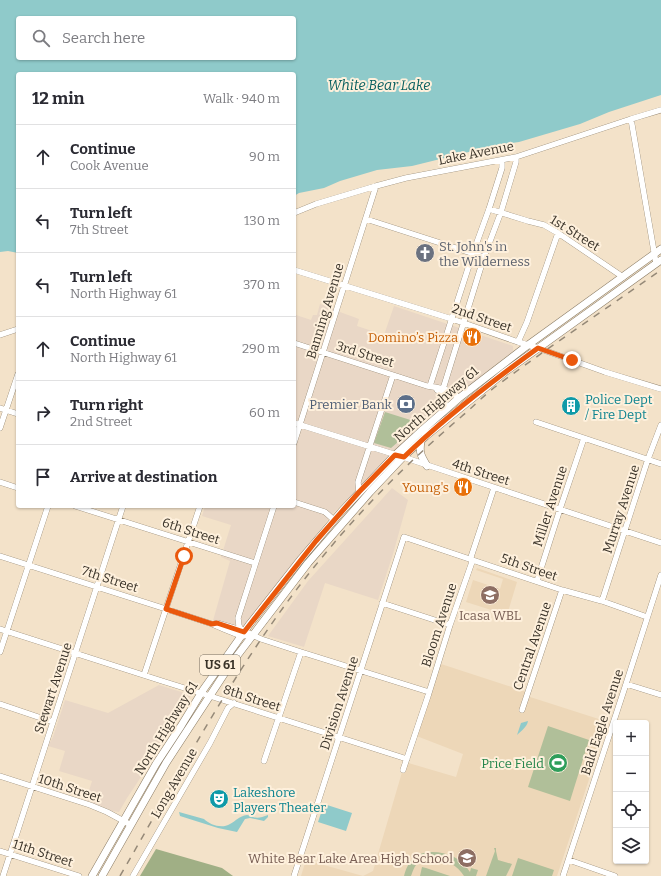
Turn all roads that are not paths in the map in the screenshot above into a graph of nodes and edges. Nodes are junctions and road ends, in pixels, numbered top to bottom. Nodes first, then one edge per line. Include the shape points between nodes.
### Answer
1 (661, 110) edge
2 (631, 119) junction
3 (516, 157) junction
4 (502, 160) junction
5 (376, 186) junction
6 (489, 208) junction
7 (296, 212) edge
8 (501, 212) junction
9 (366, 219) junction
10 (558, 233) junction
11 (661, 249) edge
12 (473, 253) junction
13 (654, 254) junction
14 (484, 257) junction
15 (658, 261) edge
16 (296, 271) edge
17 (623, 277) junction
18 (344, 286) junction
19 (452, 319) junction
20 (463, 323) junction
21 (16, 330) edge
22 (9, 332) junction
23 (16, 334) edge
24 (0, 335) edge
25 (518, 342) junction
26 (296, 344) edge
27 (528, 344) junction
28 (538, 348) junction
29 (324, 353) junction
30 (393, 374) junction
31 (16, 379) edge
32 (430, 386) junction
33 (661, 389) edge
34 (442, 390) junction
35 (459, 398) junction
36 (3, 409) edge
37 (457, 411) junction
38 (444, 412) junction
39 (16, 413) edge
40 (536, 422) dead end
41 (297, 424) edge
42 (661, 425) edge
43 (0, 428) edge
44 (584, 438) junction
45 (421, 441) junction
46 (369, 447) junction
47 (395, 455) junction
48 (404, 457) junction
49 (648, 460) junction
50 (661, 464) edge
51 (427, 466) junction
52 (0, 482) edge
53 (16, 487) edge
54 (494, 488) junction
55 (359, 492) junction
56 (296, 503) edge
57 (47, 508) edge
58 (82, 508) edge
59 (122, 508) edge
60 (199, 508) edge
61 (273, 508) edge
62 (560, 509) junction
63 (119, 519) junction
64 (334, 520) junction
65 (625, 531) junction
66 (334, 533) junction
67 (404, 537) joint
68 (188, 542) junction
69 (661, 543) edge
70 (0, 556) edge
71 (472, 559) junction
72 (255, 563) junction
73 (29, 565) junction
74 (661, 575) edge
75 (537, 581) junction
76 (97, 586) junction
77 (562, 590) junction
78 (602, 602) junction
79 (382, 603) junction
80 (166, 609) junction
81 (647, 617) junction
82 (238, 618) junction
83 (212, 624) junction
84 (450, 625) junction
85 (228, 626) junction
86 (0, 629) edge
87 (7, 631) junction
88 (242, 633) junction
89 (253, 635) junction
90 (0, 652) edge
91 (301, 652) junction
92 (75, 654) junction
93 (361, 670) junction
94 (144, 675) junction
95 (626, 684) junction
96 (429, 692) junction
97 (201, 693) junction
98 (661, 695) edge
99 (210, 696) junction
100 (234, 703) junction
101 (0, 704) edge
102 (522, 710) dead end
103 (278, 717) junction
104 (53, 722) junction
105 (340, 736) junction
106 (406, 758) junction
107 (264, 761) dead end
108 (403, 770) dead end
109 (0, 776) edge
110 (32, 787) junction
111 (124, 821) junction
112 (131, 826) junction
113 (0, 851) edge
114 (10, 854) junction
115 (569, 860) junction
116 (3, 876) edge
117 (79, 876) edge
118 (92, 876) edge
119 (102, 876) edge
120 (133, 876) edge
121 (294, 876) edge
122 (563, 876) edge
123 (615, 876) edge

1 - 2 street, Lake Avenue
2 - 3 street, Lake Avenue
2 - 13 street
3 - 4 street, Lake Avenue
3 - 8 street
4 - 5 street, Lake Avenue
4 - 6 street via 502,168
5 - 7 street, Lake Avenue
5 - 9 street, Banning Avenue
6 - 8 street, 1st Street
6 - 12 street
8 - 10 street, 1st Street via 544,225
8 - 14 street
9 - 12 street
9 - 18 street, Banning Avenue
10 - 17 street, 1st Street
10 - 25 street
11 - 13 main road, North Highway 61 / US 61
12 - 14 street
12 - 19 street
13 - 15 street
13 - 17 main road, North Highway 61 / US 61
14 - 20 street
15 - 28 main road, North Highway 61 / US 61
16 - 18 street, 2nd Street
17 - 27 main road, North Highway 61 / US 61
18 - 19 street, 2nd Street
18 - 29 street, Banning Avenue
19 - 20 street, 2nd Street
19 - 32 street
20 - 25 street, 2nd Street
20 - 34 street
21 - 22 street
22 - 23 street
22 - 24 street
25 - 27 street, 2nd Street
26 - 29 street, 3rd Street
27 - 28 street, 2nd Street
27 - 35 main road, North Highway 61 / US 61
28 - 33 street, 2nd Street
28 - 37 main road, North Highway 61 / US 61
29 - 30 street, 3rd Street
29 - 41 street, Banning Avenue
30 - 32 street, 3rd Street
30 - 46 street
31 - 36 street
32 - 34 street, 3rd Street
34 - 35 street, 3rd Street
34 - 38 street via 446,399
35 - 37 main road
35 - 38 main road, North Highway 61 / US 61
36 - 39 street
36 - 43 street
37 - 45 main road, North Highway 61 / US 61
38 - 47 main road, North Highway 61 / US 61
40 - 44 street
41 - 46 street, 4th Street
42 - 49 street, Murray Avenue
44 - 49 street
44 - 62 street, Miller Avenue
45 - 48 main road, North Highway 61 / US 61
45 - 51 main road via 421,456
46 - 47 street, 4th Street
46 - 55 street via 358,482
47 - 48 street, 4th Street
47 - 55 main road, North Highway 61 / US 61
48 - 51 street, 4th Street
48 - 66 main road, North Highway 61 / US 61
49 - 50 street
49 - 65 street, Murray Avenue
51 - 54 street, 4th Street
52 - 53 street
54 - 62 street, 4th Street
54 - 71 street, Bloom Avenue
55 - 64 main road, North Highway 61 / US 61
56 - 64 street via 325,512
57 - 73 street
58 - 63 street, 6th Street
59 - 63 street, Stewart Avenue
60 - 68 street
61 - 72 street
62 - 65 street, 4th Street
62 - 75 street, Miller Avenue
63 - 68 street, 6th Street
63 - 76 street, Stewart Avenue
64 - 66 main road
64 - 88 main road, North Highway 61 / US 61
65 - 69 street, 4th Street
65 - 78 street, Murray Avenue
66 - 89 main road, North Highway 61 / US 61
67 - 71 street, 5th Street
67 - 79 street, Division Avenue
68 - 72 street, 6th Street
68 - 80 street
70 - 73 street, 7th Street
71 - 75 street, 5th Street
71 - 84 street, Bloom Avenue
72 - 82 street
73 - 76 street, 7th Street
73 - 87 street
74 - 81 street, Bald Eagle Avenue
75 - 77 street, 5th Street
76 - 80 street, 7th Street
76 - 92 street, Stewart Avenue
77 - 78 street, 5th Street
77 - 102 street, Central Avenue
78 - 81 street, 5th Street
79 - 84 street
79 - 93 street, Division Avenue
80 - 83 street, 7th Street
80 - 94 street
81 - 95 street, Bald Eagle Avenue
82 - 85 street via 234,624
82 - 88 street
83 - 85 street, 7th Street
83 - 88 street, 7th Street
84 - 96 street, Bloom Avenue
85 - 88 street, 7th Street
86 - 87 street, 8th Street
87 - 90 street
87 - 92 street, 8th Street
88 - 89 street, 7th Street
88 - 97 main road, North Highway 61 / US 61
89 - 91 street, 7th Street
89 - 99 main road, North Highway 61 / US 61
91 - 93 street, 7th Street
91 - 103 street
92 - 94 street, 8th Street
92 - 104 street, Stewart Avenue
93 - 96 street, 7th Street
93 - 105 street, Division Avenue
94 - 97 street, 8th Street
95 - 98 street
95 - 115 street, Bald Eagle Avenue
96 - 106 street, Bloom Avenue
97 - 99 street, 8th Street
97 - 111 main road, North Highway 61 / US 61
99 - 100 street, 8th Street
99 - 112 main road, North Highway 61 / US 61 via 166,763
100 - 103 street, 8th Street
100 - 120 street, Long Avenue via 228,708
101 - 104 street
103 - 105 street, 8th Street
103 - 107 street
104 - 110 street, Stewart Avenue
105 - 106 street, 8th Street
105 - 121 street, Division Avenue
106 - 108 street, Bloom Avenue
109 - 110 street, 10th Street
110 - 111 street, 10th Street via 101,809
110 - 114 street, Stewart Avenue
111 - 112 street, 10th Street
111 - 118 main road, North Highway 61 / US 61
112 - 119 main road, North Highway 61 / US 61
113 - 114 street, 11th Street
114 - 116 street, Stewart Avenue
114 - 117 street, 11th Street
115 - 122 street, Bald Eagle Avenue
115 - 123 street

